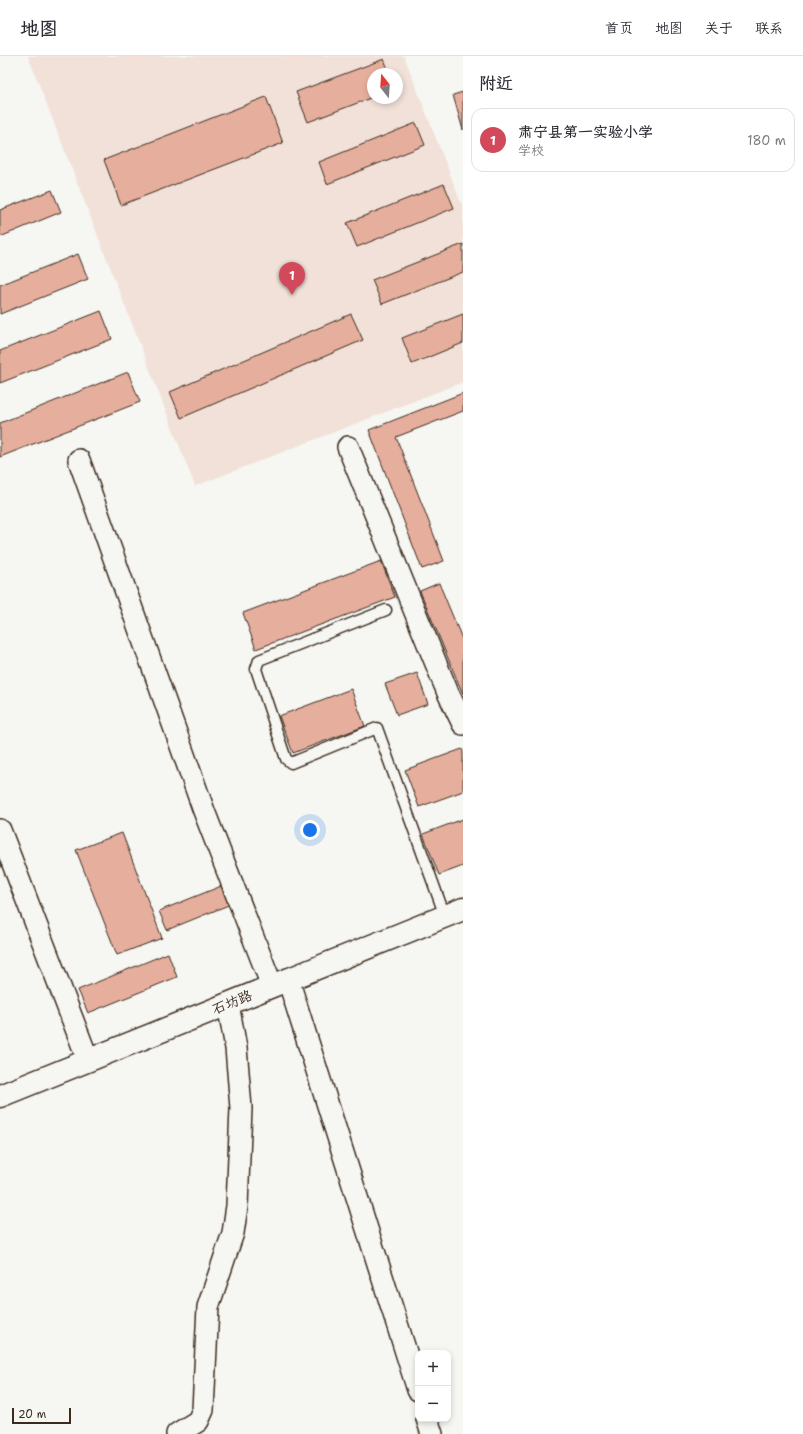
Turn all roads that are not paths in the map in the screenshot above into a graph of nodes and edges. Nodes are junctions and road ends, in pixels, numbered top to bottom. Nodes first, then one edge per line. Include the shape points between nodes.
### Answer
1 (348, 447) dead end
2 (79, 460) dead end
3 (386, 610) dead end
4 (463, 724) edge
5 (0, 830) edge
6 (454, 912) edge
7 (280, 983) junction
8 (228, 1004) junction
9 (88, 1060) junction
10 (0, 1096) edge
11 (417, 1386) edge
12 (428, 1422) edge
13 (177, 1434) edge
14 (432, 1434) edge

1 - 4 street
2 - 7 street via 204,812
3 - 6 lane via 259,660 256,669 286,759 291,763 377,728
5 - 9 street
6 - 7 street, 石坊路
7 - 8 street, 石坊路
7 - 11 street
8 - 9 street, 石坊路
8 - 13 street via 236,1048 241,1108 237,1206 233,1234 208,1307 203,1410 198,1421
9 - 10 street, 石坊路
12 - 14 street

